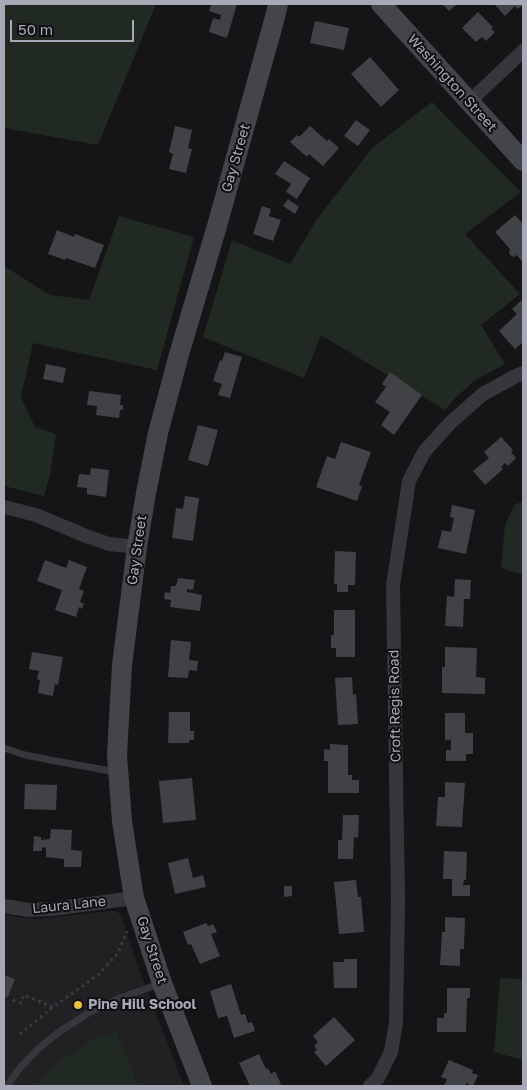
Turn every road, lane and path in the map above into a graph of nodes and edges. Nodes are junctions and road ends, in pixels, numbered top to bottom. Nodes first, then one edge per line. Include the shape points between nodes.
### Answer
1 (381, 4) edge
2 (279, 8) edge
3 (523, 51) edge
4 (469, 102) junction
5 (523, 161) edge
6 (523, 373) edge
7 (4, 507) edge
8 (137, 547) junction
9 (4, 748) edge
10 (118, 772) junction
11 (134, 898) junction
12 (4, 906) edge
13 (129, 926) dead end
14 (162, 983) junction
15 (13, 1000) dead end
16 (53, 1007) junction
17 (20, 1034) dead end
18 (7, 1086) edge
19 (202, 1086) edge
20 (370, 1086) edge

1 - 4 street, Washington Street
2 - 8 street, Gay Street via 173,376 158,433
3 - 4 street
4 - 5 street, Washington Street
6 - 20 street, Croft Regis Road via 483,394 450,423 424,452 409,481 393,585 398,900 396,1022 391,1052 378,1078
7 - 8 street via 110,544
8 - 10 street, Gay Street via 122,665
9 - 10 lane via 34,757
10 - 11 street, Gay Street
11 - 12 street, Laura Lane via 52,909
11 - 14 street, Gay Street
13 - 16 path via 118,953 104,970
14 - 18 lane via 90,1012 59,1032 18,1069
14 - 19 street, Gay Street
15 - 16 path via 21,1003 24,995
16 - 17 path

